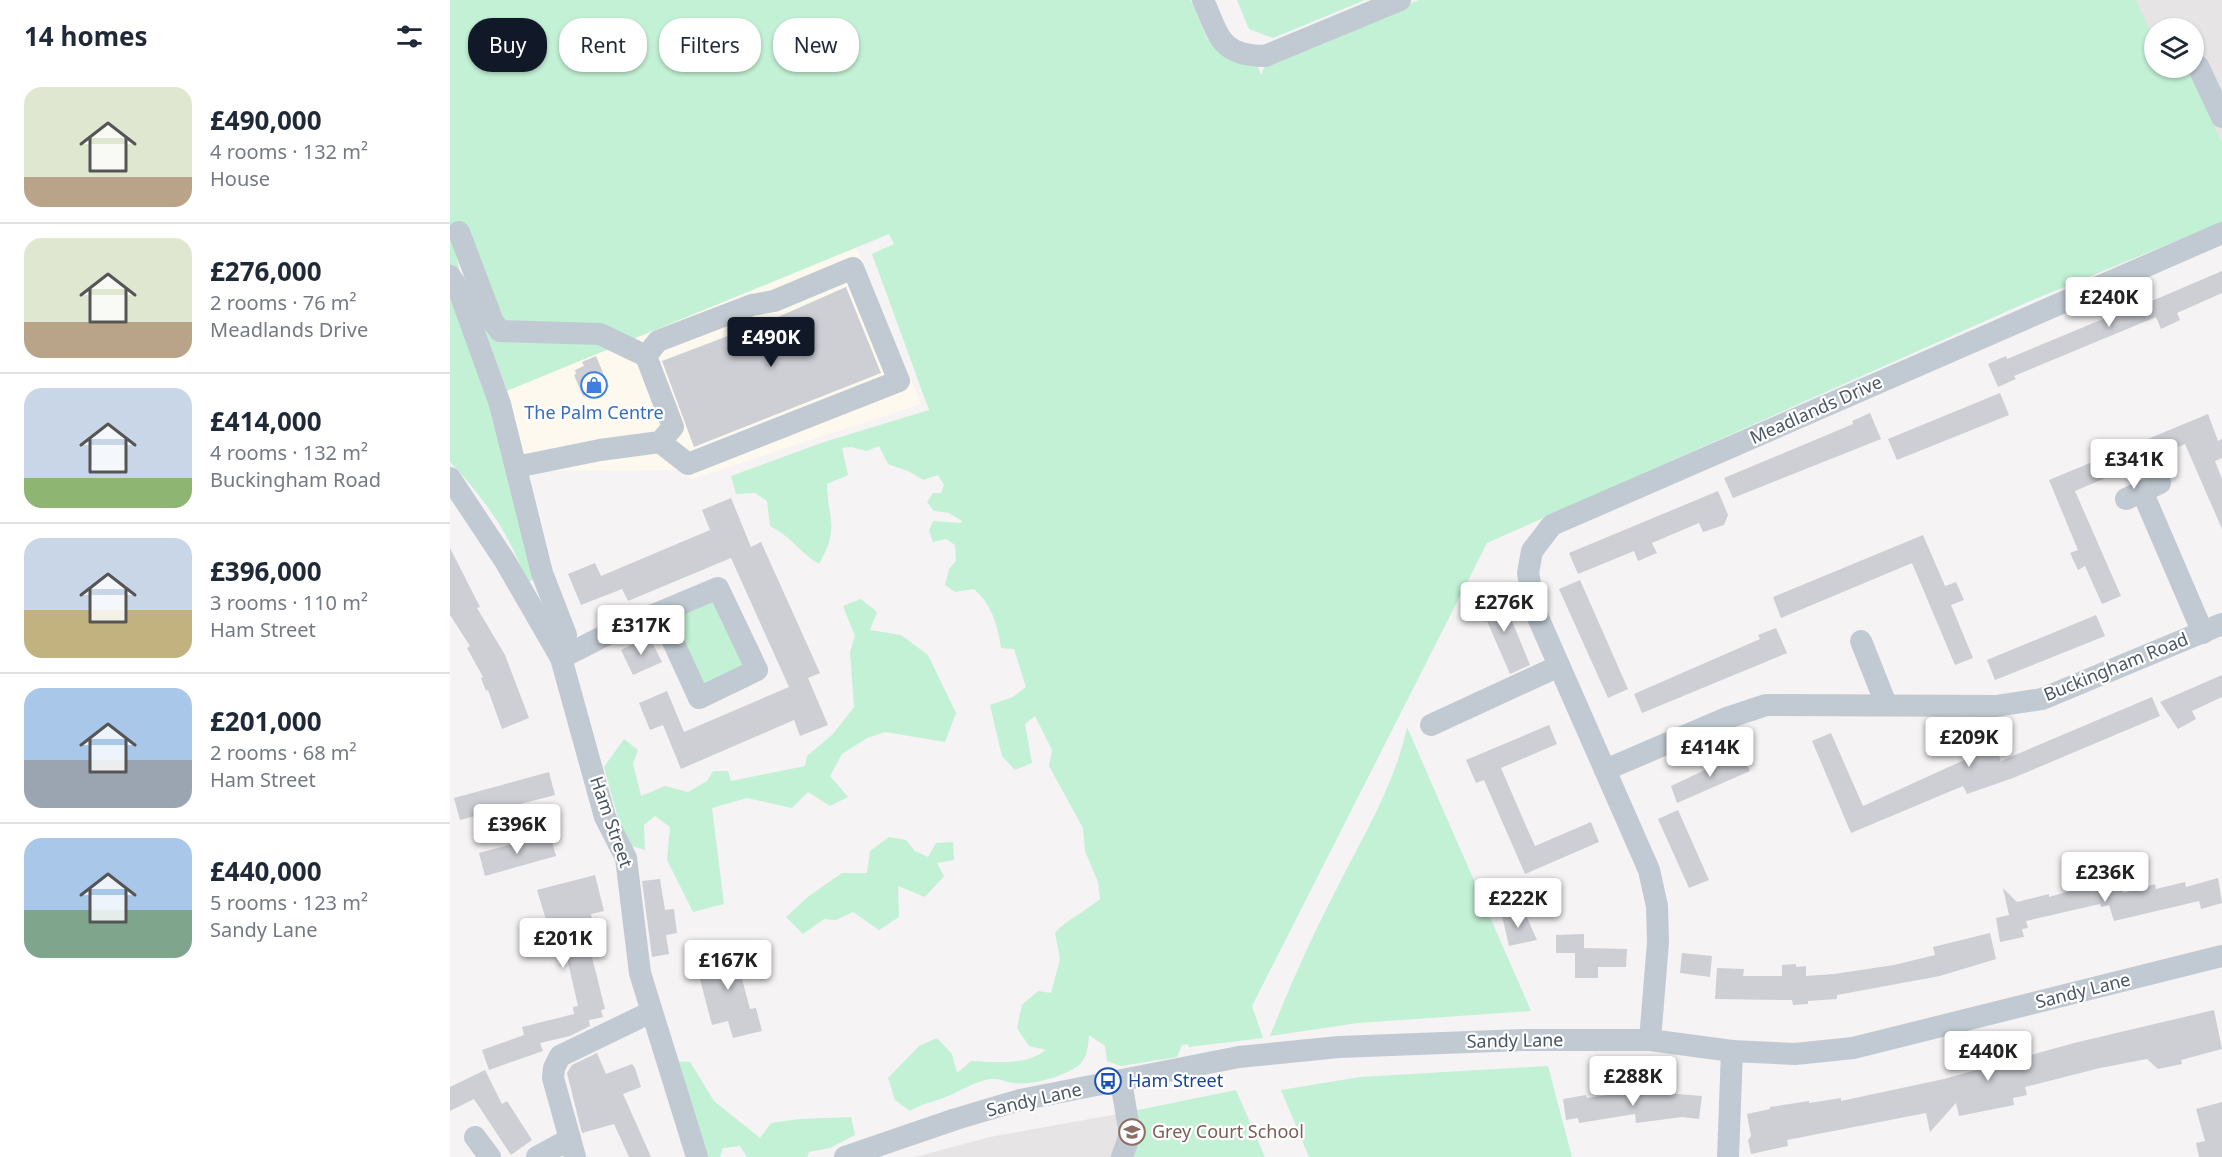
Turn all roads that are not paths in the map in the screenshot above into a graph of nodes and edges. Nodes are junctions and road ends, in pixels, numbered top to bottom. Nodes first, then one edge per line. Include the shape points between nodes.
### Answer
1 (1203, 0) edge
2 (1400, 0) edge
3 (2204, 78) edge
4 (2222, 117) edge
5 (459, 232) dead end
6 (2222, 233) edge
7 (450, 276) edge
8 (646, 356) junction
9 (660, 442) junction
10 (516, 466) junction
11 (450, 478) edge
12 (2143, 491) dead end
13 (660, 613) junction
14 (2212, 628) edge
15 (1861, 641) dead end
16 (561, 658) junction
17 (1559, 666) junction
18 (1886, 704) junction
19 (1431, 725) dead end
20 (1605, 770) junction
21 (2222, 956) edge
22 (651, 1012) junction
23 (1650, 1040) junction
24 (1732, 1050) junction
25 (1120, 1082) junction
26 (476, 1137) dead end
27 (572, 1148) edge
28 (490, 1157) edge
29 (537, 1157) edge
30 (697, 1157) edge
31 (845, 1157) edge
32 (1122, 1157) edge
33 (1728, 1157) edge

1 - 2 street via 1221,41 1234,52 1247,56 1265,56
3 - 4 street
5 - 8 street via 493,322 500,331 600,334
6 - 17 street, Meadlands Drive via 1552,525 1532,551 1528,573 1536,613
7 - 10 street via 458,288 500,405
8 - 9 street via 673,427
8 - 9 street via 658,341 752,305 774,301 853,268 899,381 688,464
9 - 10 street
10 - 16 street via 542,573 566,634
11 - 16 street, Ham Street via 505,561
12 - 14 street, Buckingham Road
13 - 13 street via 718,588 757,670 699,698
13 - 16 street via 606,634
14 - 18 street, Buckingham Road via 2042,699 1996,706
15 - 18 street
16 - 22 street, Ham Street via 605,817 626,858 640,973
17 - 19 street
17 - 20 street, Meadlands Drive
18 - 20 street, Buckingham Road via 1766,705
20 - 23 street, Meadlands Drive via 1649,870 1658,906
21 - 24 street, Sandy Lane via 1854,1048 1795,1054
22 - 27 street via 560,1056 553,1078
22 - 30 street, Ham Street
23 - 24 street, Sandy Lane
23 - 25 street, Sandy Lane via 1339,1047 1239,1057
24 - 33 street
25 - 31 street, Sandy Lane via 1020,1100
25 - 32 street via 1130,1134
26 - 28 street
27 - 29 street

